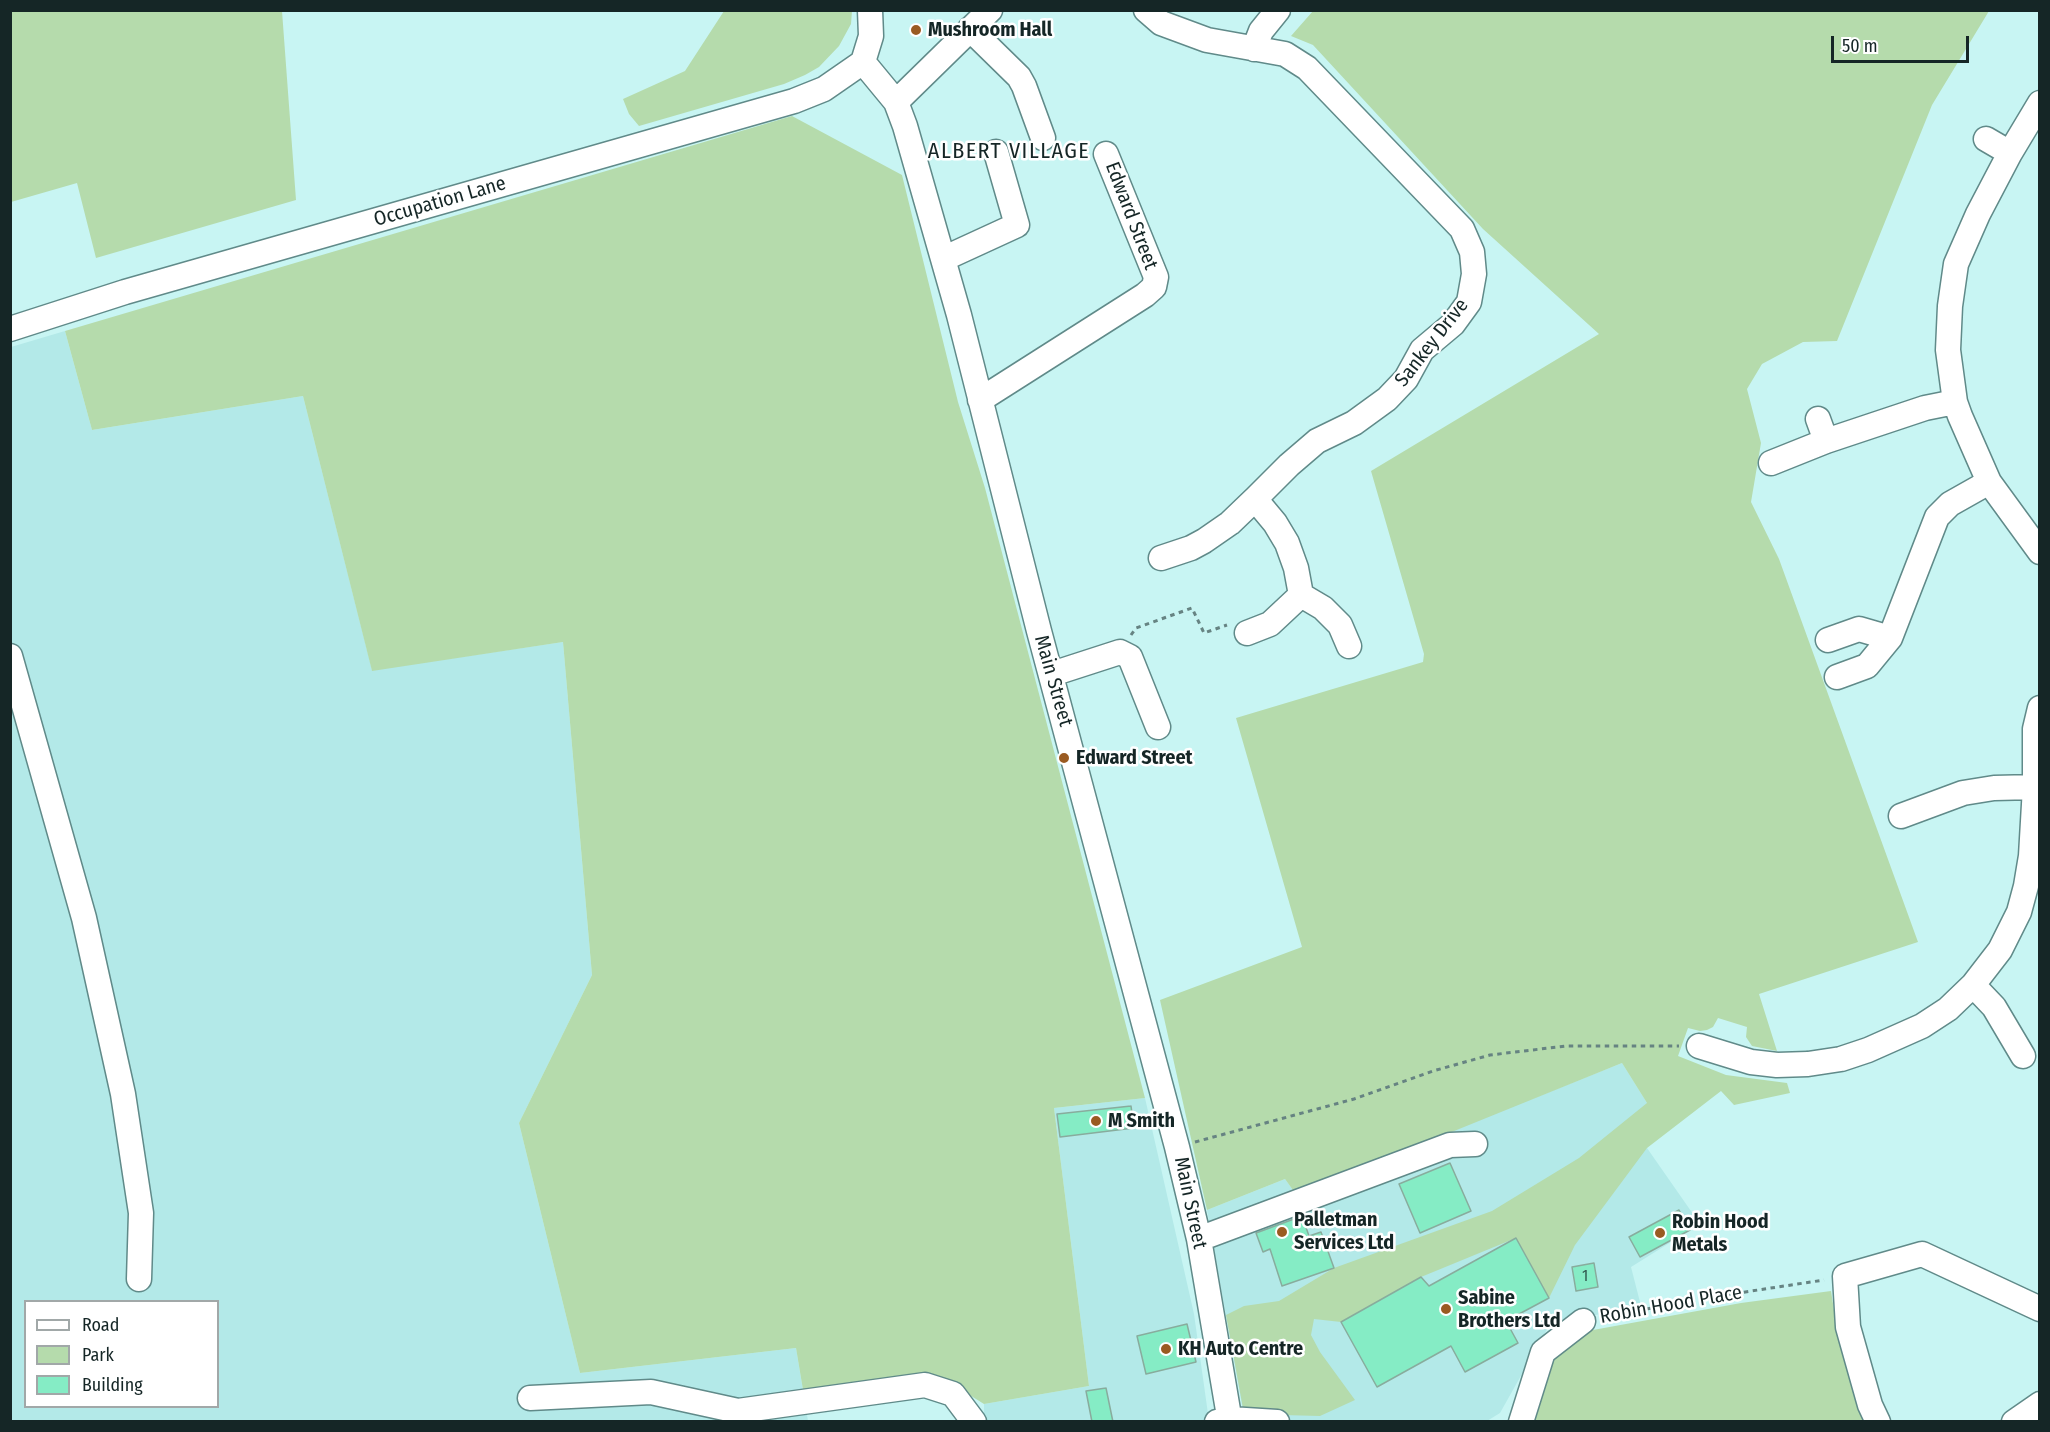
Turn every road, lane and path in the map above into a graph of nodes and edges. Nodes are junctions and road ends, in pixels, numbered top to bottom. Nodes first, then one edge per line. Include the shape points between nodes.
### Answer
1 (870, 10) edge
2 (990, 10) edge
3 (1146, 10) edge
4 (1278, 10) edge
5 (970, 29) junction
6 (1254, 49) junction
7 (863, 62) junction
8 (896, 102) junction
9 (2040, 103) edge
10 (1043, 138) dead end
11 (1986, 139) dead end
12 (996, 152) dead end
13 (2010, 153) junction
14 (1106, 154) dead end
15 (943, 259) junction
16 (10, 329) edge
17 (980, 400) junction
18 (1955, 402) junction
19 (1771, 463) dead end
20 (1989, 482) junction
21 (1255, 499) junction
22 (2040, 552) edge
23 (1161, 558) dead end
24 (1301, 595) junction
25 (1247, 633) joint
26 (1890, 638) junction
27 (1828, 640) dead end
28 (1349, 646) dead end
29 (1120, 652) junction
30 (10, 656) edge
31 (1052, 674) junction
32 (1837, 677) dead end
33 (2040, 708) edge
34 (1158, 727) dead end
35 (2035, 787) junction
36 (1901, 816) dead end
37 (2035, 857) edge
38 (1973, 985) junction
39 (1699, 1046) joint
40 (2023, 1056) dead end
41 (1475, 1144) dead end
42 (1178, 1147) junction
43 (1199, 1239) junction
44 (1845, 1276) junction
45 (139, 1279) dead end
46 (2040, 1310) edge
47 (1583, 1321) joint
48 (530, 1398) dead end
49 (2040, 1404) edge
50 (1226, 1421) edge
51 (974, 1422) edge
52 (1277, 1422) edge
53 (1521, 1422) edge
54 (1878, 1422) edge
55 (2013, 1422) edge

1 - 7 street via 871,36
2 - 5 street
3 - 6 street, Sankey Drive via 1161,23 1207,40
4 - 6 street via 1261,31
5 - 8 street
5 - 10 street via 1019,77
6 - 21 street, Sankey Drive via 1285,54 1307,68 1462,229 1472,252 1474,274 1470,302 1453,324 1422,350 1406,379 1387,399 1354,423 1317,441
7 - 8 street, Main Street
7 - 16 street, Occupation Lane via 824,89 794,101 125,292
8 - 15 street, Main Street
9 - 13 street
11 - 13 street
12 - 15 street via 1017,225
13 - 18 street via 1956,264 1948,350
14 - 17 street, Edward Street via 1156,277 1154,287
15 - 17 street, Main Street
17 - 31 street, Main Street
18 - 19 street via 1822,430
18 - 20 street
20 - 22 street
20 - 26 street via 1950,504 1937,518
21 - 23 street, Sankey Drive via 1230,523 1191,548
21 - 24 street via 1287,543
24 - 25 street via 1269,624
24 - 28 street via 1323,608 1340,625
25 - 29 path via 1243,619 1204,633 1191,608 1136,628
26 - 27 street via 1859,629
26 - 32 street via 1868,666
29 - 31 street
29 - 34 street via 1130,657
30 - 45 street via 84,918 123,1094 141,1213
31 - 42 street, Main Street
33 - 35 street via 2035,729
35 - 36 street via 1963,793
35 - 37 street
37 - 38 street via 2019,912 2000,950
38 - 39 street via 1948,1009 1922,1026 1841,1059 1777,1065 1751,1062
38 - 40 street via 1994,1007
39 - 42 path via 1566,1046 1490,1054 1354,1099
41 - 43 street via 1450,1145
42 - 43 street, Main Street
43 - 50 street, Main Street
44 - 46 street via 1922,1254
44 - 47 path, Robin Hood Place
44 - 54 street via 1848,1327
47 - 53 street, Robin Hood Place via 1543,1352
48 - 51 street via 651,1392 738,1411 925,1385 953,1394
49 - 55 street
50 - 52 street

